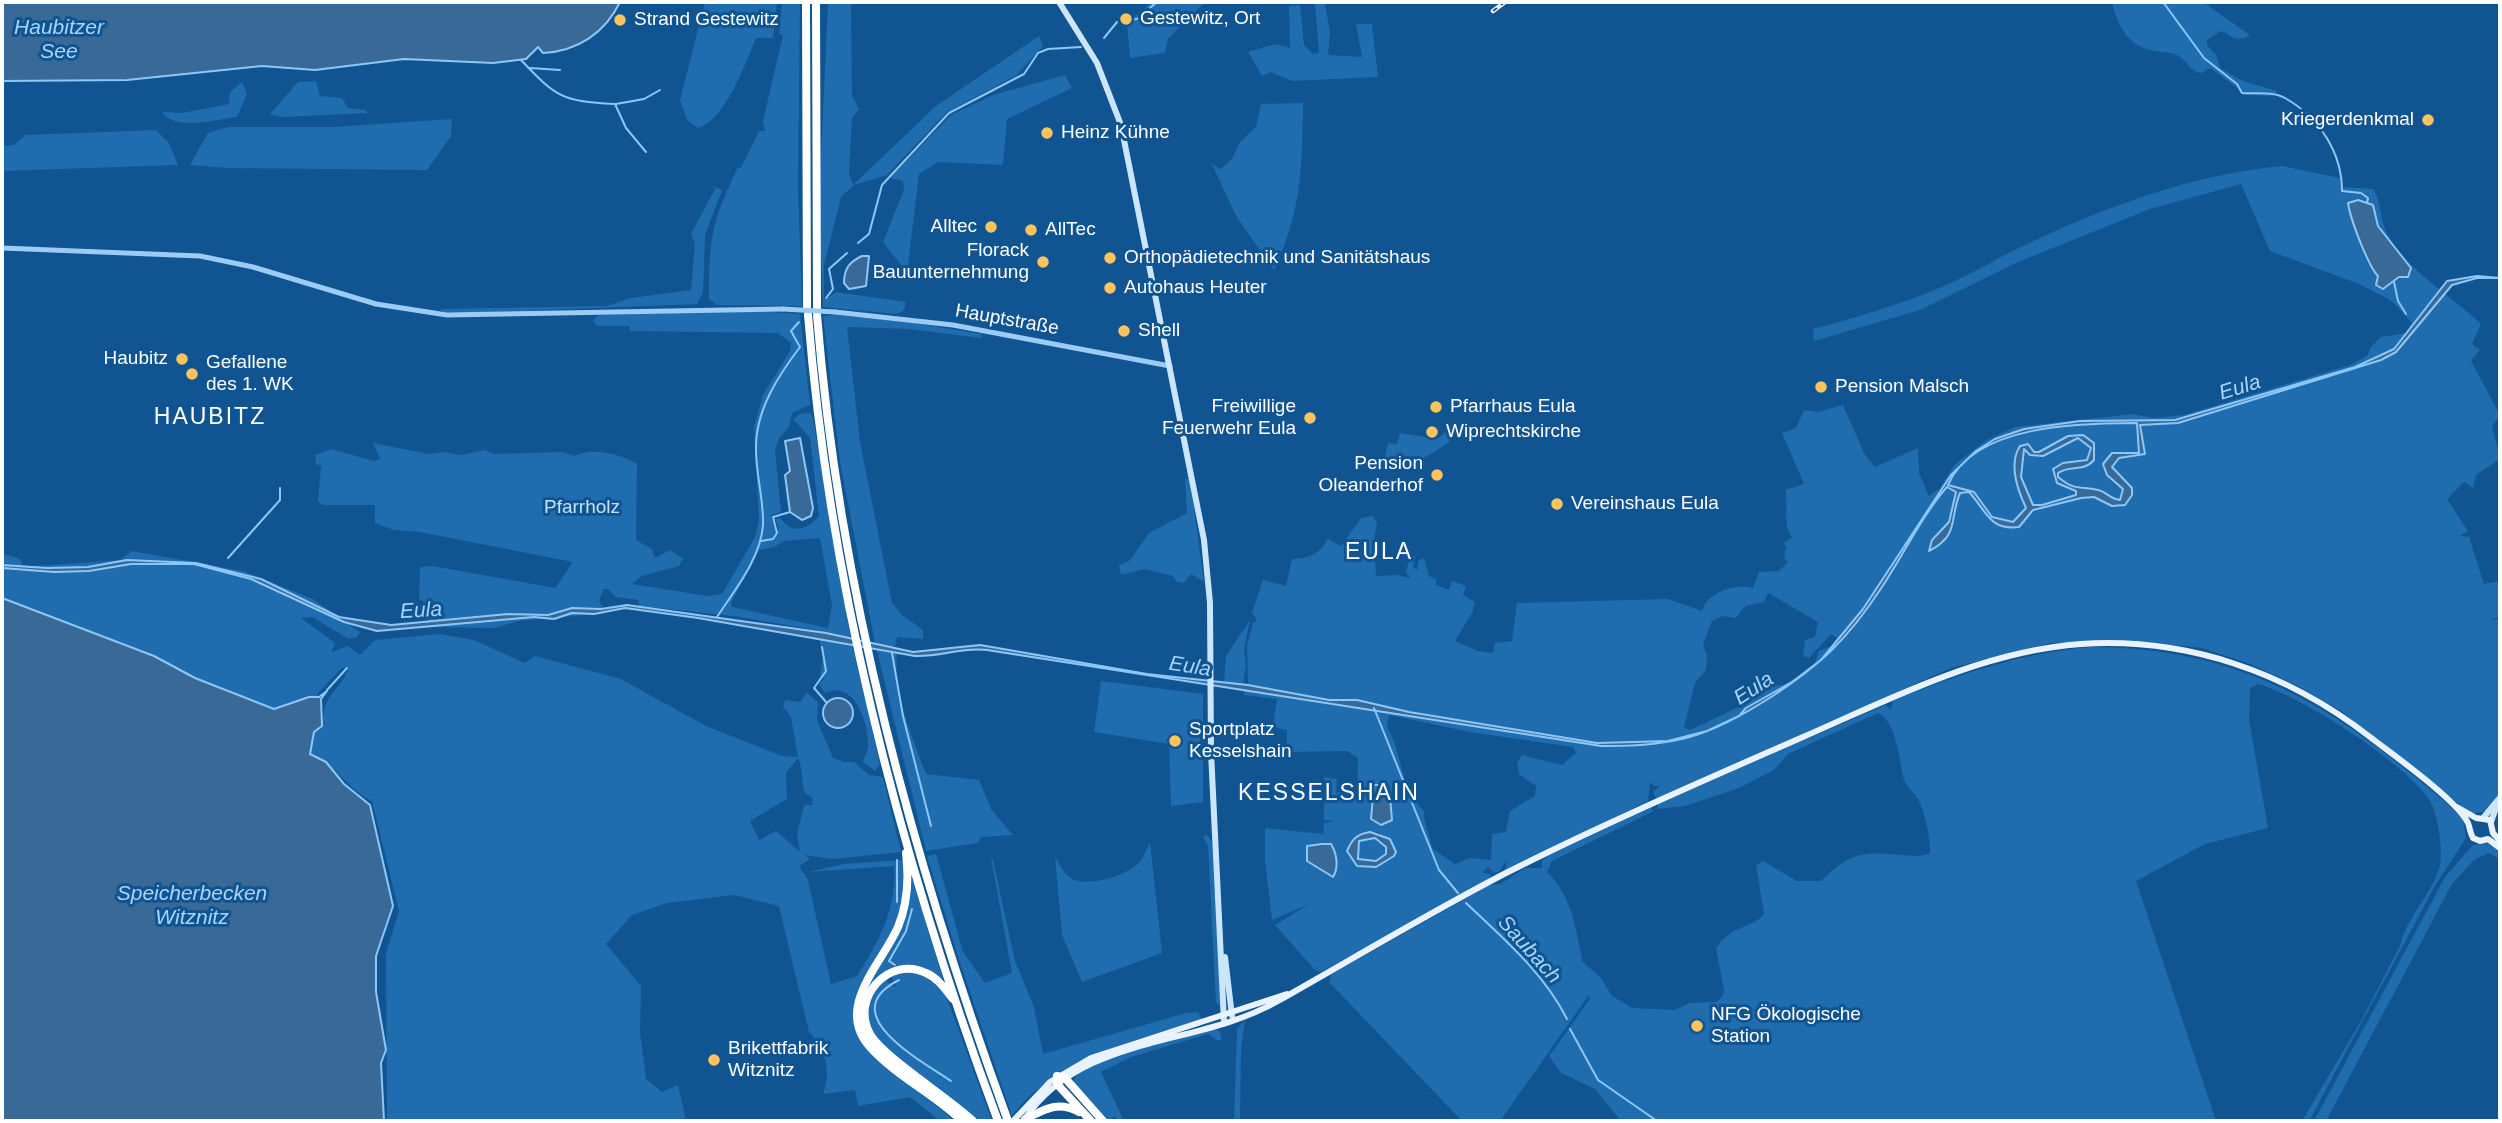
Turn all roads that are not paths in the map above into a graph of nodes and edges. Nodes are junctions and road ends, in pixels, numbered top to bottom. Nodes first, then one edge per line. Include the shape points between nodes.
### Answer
1 (806, 2) edge
2 (816, 2) edge
3 (1059, 2) edge
4 (2, 248) edge
5 (812, 311) junction
6 (1171, 366) junction
7 (868, 665) junction
8 (2500, 798) edge
9 (2451, 803) junction
10 (2484, 817) junction
11 (2476, 818) junction
12 (2491, 821) junction
13 (2470, 825) junction
14 (2490, 836) junction
15 (2500, 841) edge
16 (2500, 848) edge
17 (912, 855) junction
18 (1289, 994) junction
19 (957, 1004) junction
20 (1228, 1012) junction
21 (1232, 1020) junction
22 (1224, 1022) junction
23 (1060, 1079) junction
24 (1088, 1118) edge
25 (1024, 1120) edge
26 (962, 1121) edge
27 (973, 1121) edge
28 (998, 1121) edge
29 (1010, 1121) edge
30 (1103, 1121) edge

1 - 5 highway via 805,230
2 - 5 highway
3 - 6 main road via 1105,79 1121,125
4 - 6 street, Hauptstraße, bridge via 200,256 376,304 447,315 835,312 953,325
5 - 7 highway
5 - 7 highway via 827,476 854,622
6 - 20 main road via 1204,540 1210,604 1210,694
7 - 17 highway
7 - 17 highway
8 - 10 main road
8 - 12 main road
9 - 11 main road
9 - 13 main road
9 - 18 main road via 2334,711 2257,671 2207,655 2152,645 2053,647 1994,660 1936,680 1647,806 1465,895
10 - 11 main road
10 - 12 main road
11 - 13 main road
12 - 14 main road
13 - 14 main road via 2475,839
14 - 15 main road
14 - 16 main road
17 - 19 highway
17 - 26 highway via 901,918 862,989 858,1025 871,1049
17 - 29 highway
18 - 20 main road
18 - 21 main road
19 - 27 highway via 934,978 906,969 875,984 865,1004 866,1026 877,1044
19 - 28 highway
20 - 21 main road
20 - 22 main road
20 - 23 main road via 1101,1053
21 - 22 main road
22 - 23 main road via 1117,1053
23 - 24 highway
23 - 25 main road
23 - 29 main road
23 - 30 highway
24 - 25 highway via 1072,1108 1056,1106

